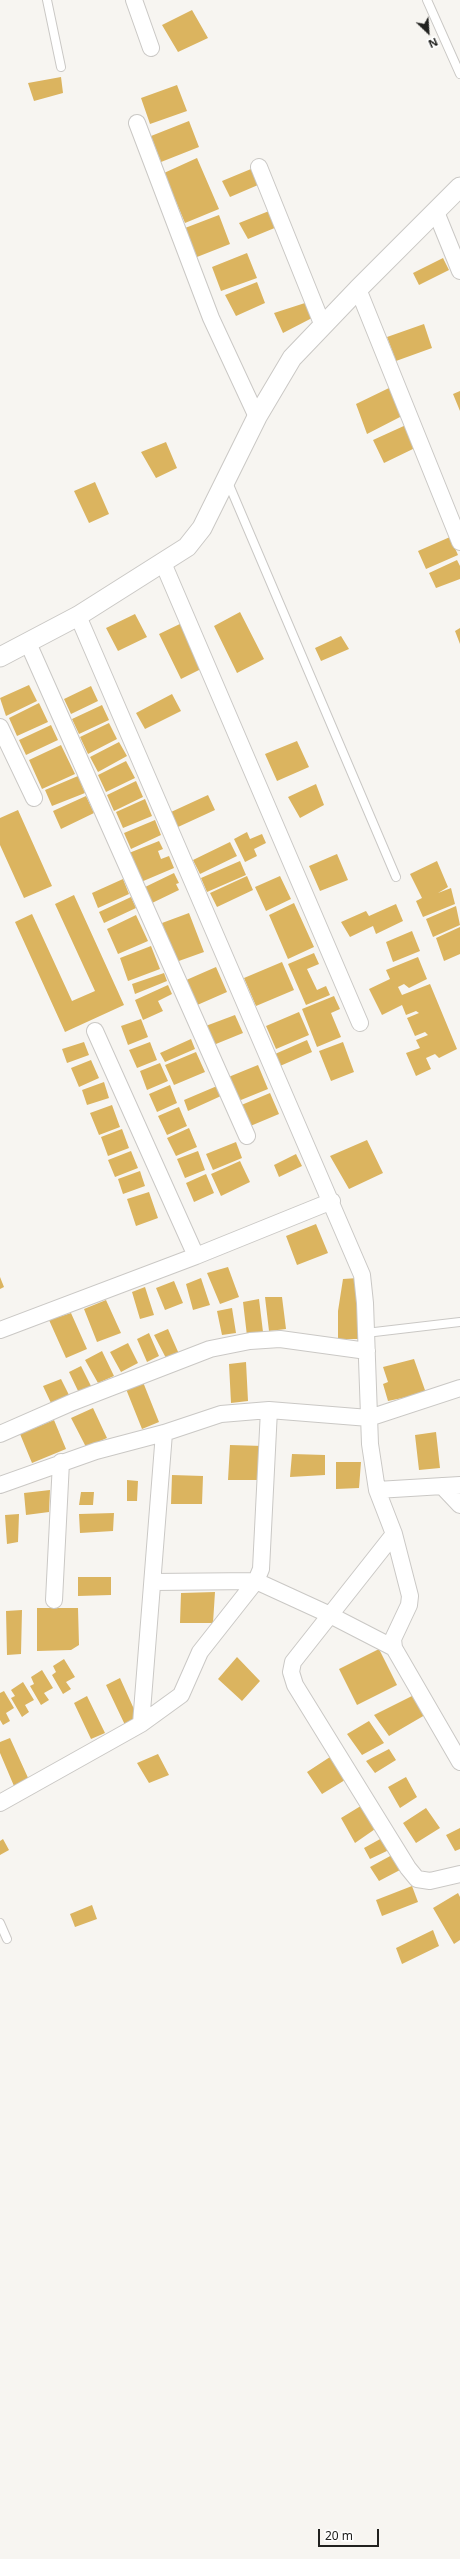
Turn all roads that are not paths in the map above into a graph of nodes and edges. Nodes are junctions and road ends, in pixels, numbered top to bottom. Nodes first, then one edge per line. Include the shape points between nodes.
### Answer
1 (47, 0) edge
2 (134, 0) edge
3 (427, 0) edge
4 (151, 48) dead end
5 (61, 67) dead end
6 (460, 74) edge
7 (137, 123) dead end
8 (259, 167) dead end
9 (460, 187) edge
10 (436, 212) junction
11 (460, 271) edge
12 (358, 289) junction
13 (323, 326) junction
14 (257, 417) junction
15 (227, 479) junction
16 (460, 542) edge
17 (163, 564) junction
18 (78, 616) junction
19 (28, 642) junction
20 (0, 657) edge
21 (0, 728) edge
22 (34, 798) dead end
23 (396, 877) dead end
24 (360, 1023) dead end
25 (94, 1031) dead end
26 (246, 1136) dead end
27 (332, 1201) junction
28 (196, 1256) junction
29 (460, 1322) edge
30 (0, 1330) edge
31 (366, 1333) junction
32 (367, 1351) junction
33 (460, 1388) edge
34 (270, 1410) junction
35 (369, 1418) junction
36 (164, 1433) junction
37 (0, 1434) edge
38 (61, 1462) junction
39 (0, 1485) edge
40 (460, 1485) edge
41 (442, 1486) junction
42 (377, 1490) junction
43 (460, 1505) edge
44 (394, 1534) junction
45 (256, 1581) junction
46 (153, 1582) junction
47 (54, 1600) dead end
48 (328, 1614) junction
49 (394, 1648) junction
50 (141, 1724) junction
51 (460, 1762) edge
52 (0, 1803) edge
53 (460, 1874) edge
54 (0, 1923) edge
55 (7, 1939) dead end

1 - 5 lane
2 - 4 street
3 - 6 lane
7 - 14 street via 211,318
8 - 13 street
9 - 10 street
10 - 11 street
10 - 12 street
12 - 13 street
12 - 16 street
13 - 14 street via 292,358
14 - 15 street
15 - 17 street via 202,528 187,547
15 - 23 lane
17 - 18 street
17 - 24 street
18 - 19 street
18 - 27 street
19 - 20 street
19 - 26 street
21 - 22 street
25 - 28 street
27 - 28 street
27 - 31 street via 362,1275
28 - 30 street
29 - 31 lane
31 - 32 street
32 - 35 street
32 - 37 street via 280,1339 250,1341 210,1349 73,1402
33 - 35 street
34 - 35 street
34 - 36 street via 221,1414
34 - 45 street via 261,1569
35 - 42 street
36 - 38 street via 96,1450
36 - 46 street
38 - 39 street
38 - 47 street
40 - 41 street
41 - 42 street
41 - 43 street
42 - 44 street
44 - 48 street
44 - 49 street via 410,1596 409,1605 393,1638
45 - 46 street
45 - 48 street
45 - 50 street via 200,1652 180,1695
46 - 50 street
48 - 49 street
48 - 53 street via 293,1662 291,1672 295,1685 417,1879 430,1881
49 - 51 street
50 - 52 street
54 - 55 lane

